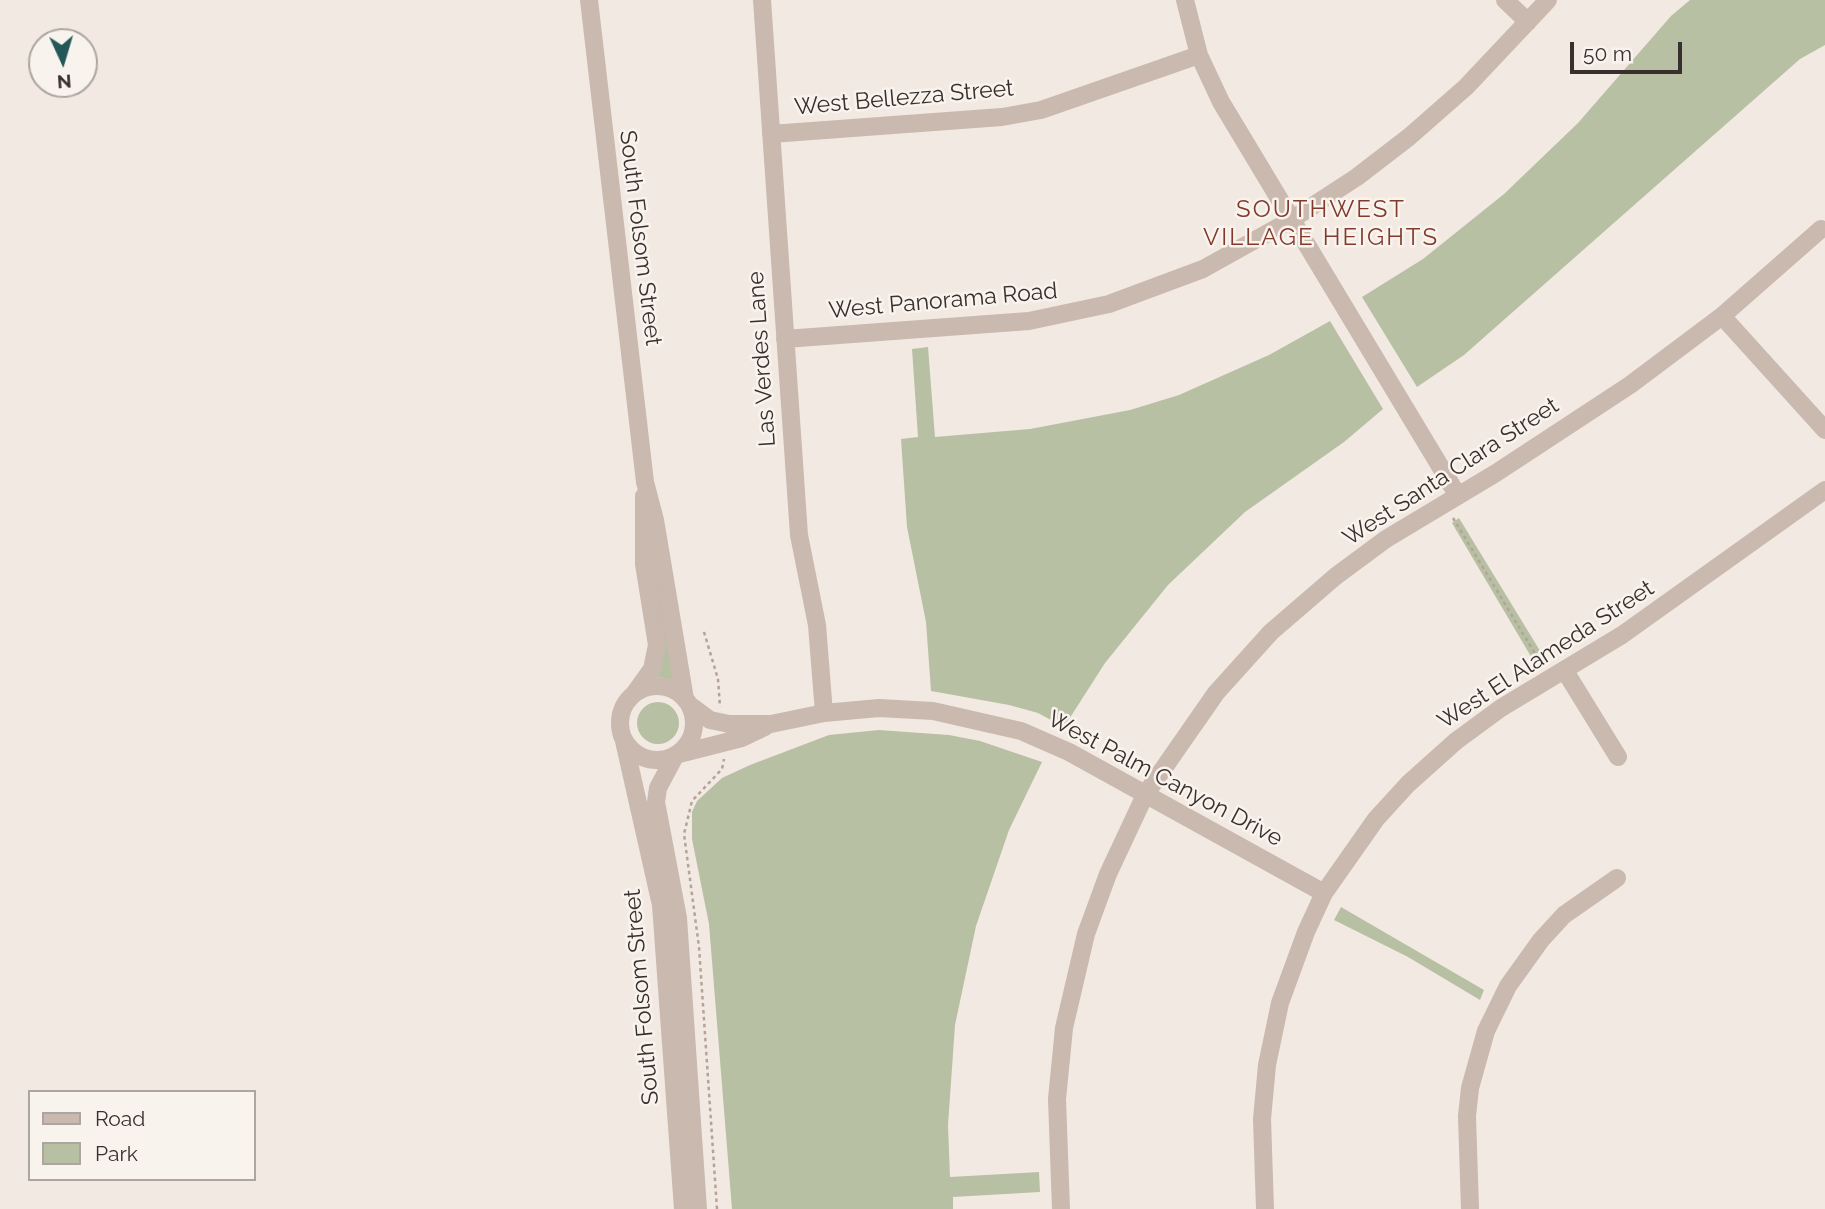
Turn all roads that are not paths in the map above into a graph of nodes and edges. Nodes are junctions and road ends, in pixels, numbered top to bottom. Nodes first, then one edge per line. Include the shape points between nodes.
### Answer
1 (589, 0) edge
2 (762, 0) edge
3 (1185, 0) edge
4 (1505, 0) edge
5 (1548, 0) edge
6 (1528, 22) junction
7 (1199, 55) junction
8 (771, 134) junction
9 (1291, 220) junction
10 (1821, 229) dead end
11 (1723, 317) junction
12 (785, 338) junction
13 (1825, 430) edge
14 (645, 482) junction
15 (1825, 490) edge
16 (1451, 500) junction
17 (1558, 676) junction
18 (633, 695) junction
19 (688, 703) junction
20 (824, 713) junction
21 (771, 724) junction
22 (624, 741) junction
23 (677, 755) junction
24 (1618, 757) dead end
25 (1145, 794) junction
26 (1617, 878) dead end
27 (1324, 893) junction
28 (683, 1209) edge
29 (698, 1209) edge
30 (1061, 1209) edge
31 (1265, 1209) edge
32 (1470, 1209) edge

1 - 14 street, South Folsom Street
2 - 8 street, Las Verdes Lane
3 - 7 street
4 - 6 street
5 - 6 street, West Panorama Road
6 - 9 street, West Panorama Road via 1409,138
7 - 8 street, West Bellezza Street via 1041,110 1002,117
7 - 9 street via 1221,102
8 - 12 street, Las Verdes Lane
9 - 12 street, West Panorama Road via 1203,269 1070,314 1029,321
9 - 16 street
10 - 11 street, West Santa Clara Street
11 - 13 street
11 - 16 street, West Santa Clara Street via 1630,385
12 - 20 street, Las Verdes Lane via 799,535 817,625
14 - 18 street, South Folsom Street via 644,564 657,645 652,669
14 - 19 street, South Folsom Street
15 - 17 street, West El Alameda Street via 1678,597
16 - 25 street, West Santa Clara Street via 1386,539 1271,632 1216,693
17 - 24 street
17 - 27 street, West El Alameda Street via 1490,716 1408,784 1376,819
18 - 19 street via 666,687
18 - 22 street via 620,716
19 - 21 street, West Palm Canyon Drive via 698,714 721,723
19 - 23 street via 692,737
20 - 21 street, West Palm Canyon Drive
20 - 25 street, West Palm Canyon Drive via 879,708 970,718 1057,746
21 - 23 street, West Palm Canyon Drive via 743,738
22 - 23 street via 641,757 652,760
22 - 28 street, South Folsom Street via 661,905
23 - 29 street, South Folsom Street via 658,788 656,802 678,918
25 - 27 street, West Palm Canyon Drive
25 - 30 street, West Santa Clara Street via 1108,874 1086,934 1072,992 1058,1099
26 - 32 street via 1564,915 1541,940 1508,986 1486,1031 1467,1116
27 - 31 street, West El Alameda Street via 1291,969 1271,1042 1262,1119

